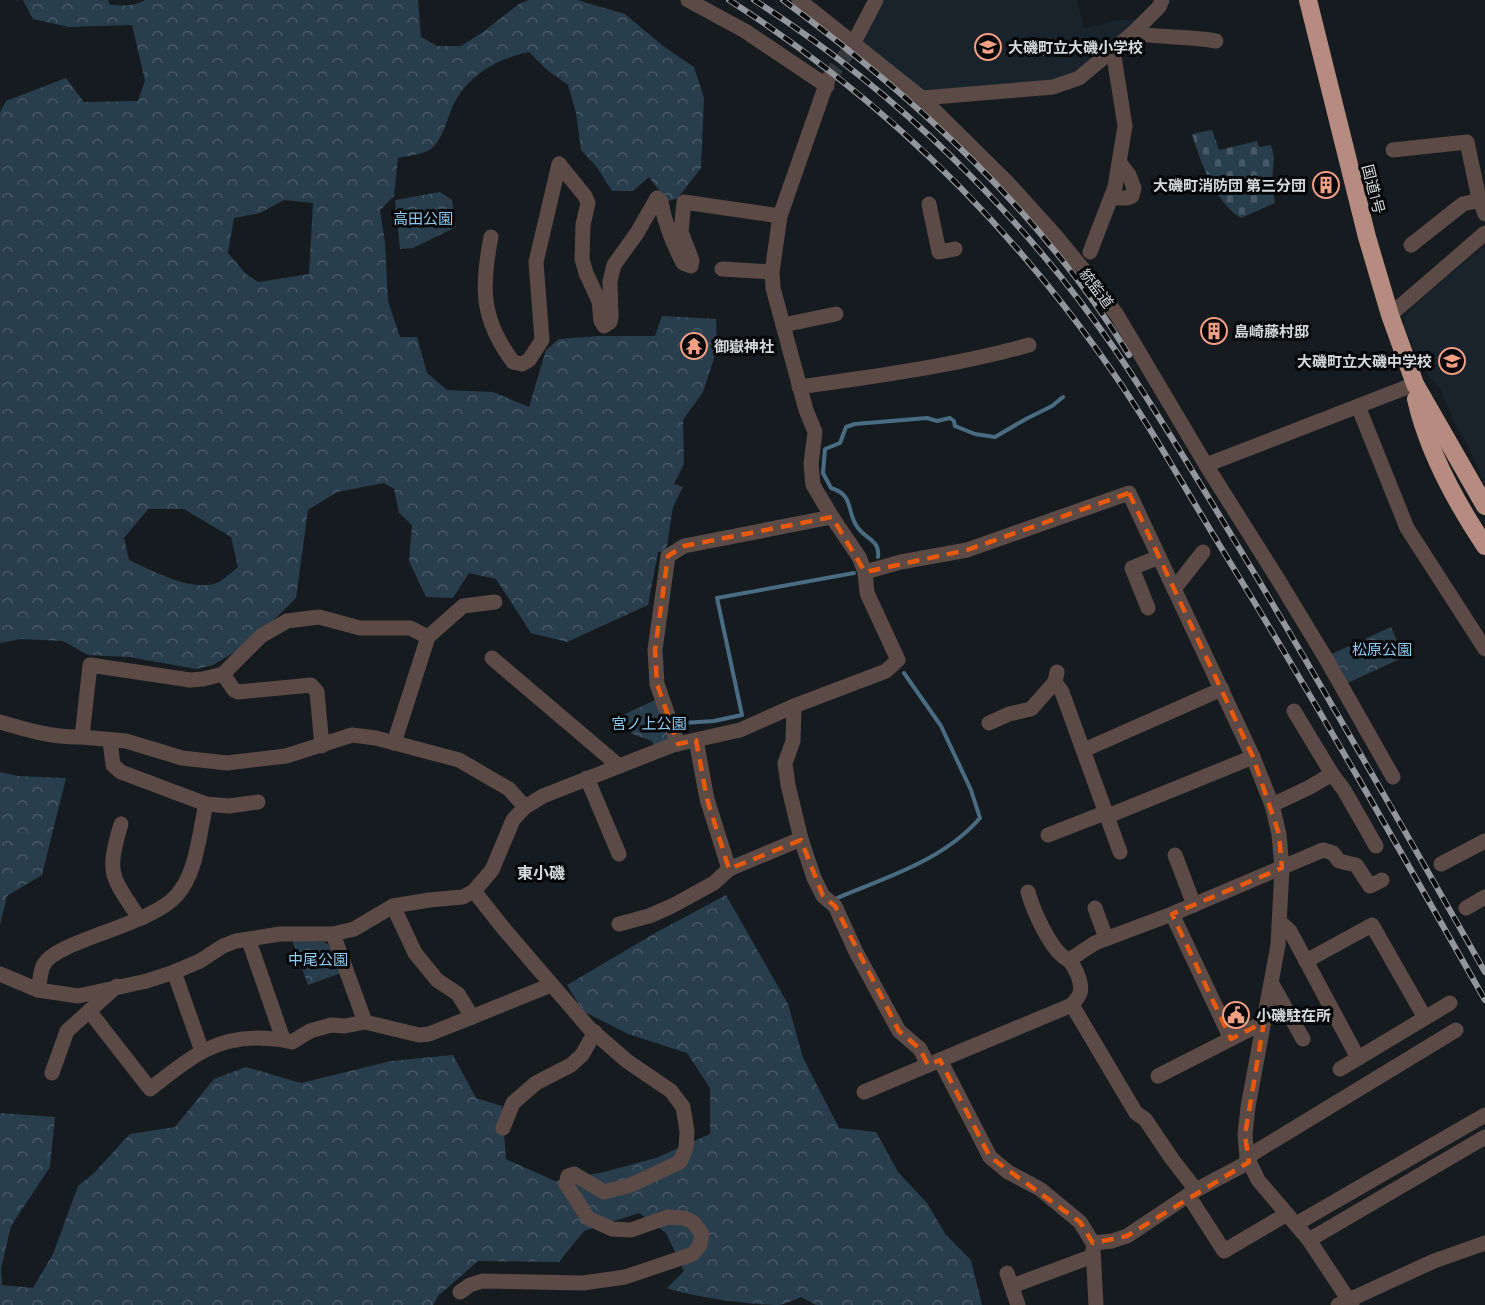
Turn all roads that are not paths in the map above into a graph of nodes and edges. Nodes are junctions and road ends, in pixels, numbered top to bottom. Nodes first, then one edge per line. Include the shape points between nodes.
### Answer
1 (688, 0) edge
2 (799, 0) edge
3 (876, 0) edge
4 (1162, 0) edge
5 (1308, 0) edge
6 (1145, 20) junction
7 (1133, 33) junction
8 (1152, 36) junction
9 (1216, 42) dead end
10 (853, 46) junction
11 (1113, 50) junction
12 (922, 98) junction
13 (1393, 150) dead end
14 (929, 204) dead end
15 (1483, 207) edge
16 (780, 216) junction
17 (1485, 233) edge
18 (491, 237) dead end
19 (1411, 245) dead end
20 (955, 249) dead end
21 (1090, 252) dead end
22 (722, 269) dead end
23 (772, 272) junction
24 (836, 314) dead end
25 (1390, 315) junction
26 (783, 325) junction
27 (1029, 345) dead end
28 (799, 387) junction
29 (1408, 387) junction
30 (1358, 406) junction
31 (1206, 465) junction
32 (1485, 506) edge
33 (832, 517) junction
34 (1485, 546) edge
35 (1203, 552) dead end
36 (1159, 556) junction
37 (865, 572) junction
38 (1174, 589) junction
39 (495, 602) dead end
40 (1148, 608) dead end
41 (428, 638) junction
42 (1485, 649) edge
43 (492, 658) dead end
44 (223, 674) junction
45 (1222, 689) junction
46 (794, 706) junction
47 (1303, 716) dead end
48 (0, 722) edge
49 (988, 723) dead end
50 (82, 737) junction
51 (696, 740) junction
52 (110, 741) junction
53 (394, 743) junction
54 (678, 744) junction
55 (322, 746) junction
56 (1084, 750) junction
57 (1253, 757) junction
58 (619, 766) junction
59 (1332, 774) junction
60 (1393, 777) dead end
61 (587, 778) junction
62 (258, 802) dead end
63 (206, 804) junction
64 (1272, 805) junction
65 (525, 807) junction
66 (1108, 814) junction
67 (121, 824) dead end
68 (1052, 830) dead end
69 (801, 839) junction
70 (1485, 841) edge
71 (1376, 846) dead end
72 (1120, 852) dead end
73 (619, 854) dead end
74 (1175, 855) dead end
75 (1441, 864) dead end
76 (1282, 868) junction
77 (729, 869) junction
78 (1372, 885) dead end
79 (474, 891) junction
80 (1028, 892) dead end
81 (1485, 897) edge
82 (1194, 905) junction
83 (393, 906) junction
84 (1095, 908) dead end
85 (1466, 908) dead end
86 (1172, 914) junction
87 (139, 918) junction
88 (1280, 922) junction
89 (619, 924) dead end
90 (333, 934) junction
91 (1106, 939) junction
92 (249, 941) junction
93 (1069, 960) junction
94 (1306, 961) junction
95 (174, 972) junction
96 (0, 974) edge
97 (1272, 984) junction
98 (551, 985) junction
99 (117, 986) junction
100 (38, 990) junction
101 (1450, 1003) dead end
102 (1072, 1005) junction
103 (90, 1012) junction
104 (472, 1017) junction
105 (1425, 1018) junction
106 (365, 1022) junction
107 (1264, 1022) junction
108 (1456, 1030) dead end
109 (595, 1032) junction
110 (1231, 1038) junction
111 (283, 1039) junction
112 (1303, 1039) dead end
113 (202, 1052) junction
114 (1358, 1058) junction
115 (934, 1062) junction
116 (1340, 1069) dead end
117 (52, 1073) dead end
118 (1158, 1076) dead end
119 (864, 1092) dead end
120 (1485, 1116) edge
121 (1485, 1127) edge
122 (503, 1128) dead end
123 (1485, 1137) edge
124 (1248, 1160) junction
125 (1192, 1193) junction
126 (1299, 1227) junction
127 (1485, 1243) edge
128 (1093, 1250) junction
129 (460, 1292) dead end
130 (1346, 1303) edge
131 (1018, 1305) edge
132 (1096, 1305) edge

1 - 16 street via 827,82
2 - 10 street, 統監道
3 - 10 street
4 - 6 street
5 - 25 highway, 国道1号
6 - 7 street
6 - 8 street
7 - 8 street
7 - 11 street
8 - 9 street
10 - 12 street, 統監道
11 - 12 street via 1079,78 1053,87
11 - 21 street via 1125,126 1111,198
12 - 31 street, 統監道 via 1008,183 1088,274 1117,315
13 - 15 street via 1467,142
14 - 20 street via 939,252
15 - 19 street via 1463,204
16 - 18 street via 684,202 681,232 698,267 683,263 657,198 614,265 610,281 611,317 604,326 599,301 582,259 588,202 559,164 536,262 542,340 523,364 513,362 496,337 488,312 485,268
16 - 23 street
17 - 25 street
22 - 23 street
23 - 26 street
24 - 26 street
25 - 29 highway, 国道1号
26 - 28 street
27 - 28 street via 936,367
28 - 33 street via 815,436 813,485
29 - 30 street
29 - 32 highway, 国道1号
29 - 34 highway, 国道1号 via 1435,456
30 - 31 street
30 - 42 street via 1407,528
31 - 60 street, 統監道 via 1325,657
33 - 37 street
33 - 54 street via 684,546 668,556 655,651 657,684
35 - 38 street
36 - 37 street via 1132,490 967,550
36 - 38 street
36 - 40 street via 1132,568
37 - 46 street via 867,593 901,663
38 - 45 street
39 - 41 street via 463,606
41 - 44 street via 410,627 360,628 319,617 287,621 261,636
41 - 53 street
43 - 58 street
44 - 50 street via 190,680 90,665
44 - 55 street via 236,692 313,686 317,692
45 - 56 street
45 - 57 street
46 - 51 street via 740,730
46 - 69 street via 793,741 785,763
47 - 59 street
48 - 50 street via 40,733
49 - 56 street via 1017,719 1031,710 1056,677
50 - 52 street
51 - 54 street
51 - 77 street via 706,799
52 - 55 street via 126,741 182,758 227,763 286,756
52 - 63 street via 113,765 121,772
53 - 55 street via 352,735
53 - 65 street via 459,760 509,789
54 - 58 street
56 - 66 street
57 - 64 street
57 - 66 street
58 - 61 street
59 - 64 street
59 - 71 street
61 - 65 street
61 - 73 street
62 - 63 street via 230,807
63 - 87 street via 189,879 170,903
64 - 76 street
65 - 79 street via 513,820 492,870
66 - 68 street
66 - 72 street
67 - 87 street via 112,872
69 - 77 street
69 - 115 street via 818,887 835,906 899,1031
70 - 75 street
74 - 82 street
76 - 78 street via 1323,850 1333,852 1339,861 1356,865
76 - 82 street
76 - 88 street
77 - 89 street via 714,883 672,906
79 - 83 street via 463,897
79 - 98 street
80 - 93 street via 1058,954
81 - 85 street
82 - 86 street
83 - 90 street via 354,928
83 - 104 street via 416,953 437,980 458,994
84 - 91 street
86 - 91 street
86 - 110 street
87 - 100 street via 61,950 44,963
88 - 94 street via 1290,931
88 - 97 street
90 - 92 street via 280,934
90 - 106 street
91 - 93 street
92 - 95 street via 223,946
92 - 111 street
93 - 102 street via 1080,987
94 - 105 street via 1372,925
94 - 114 street
95 - 99 street
95 - 113 street
96 - 100 street
97 - 107 street
97 - 112 street
98 - 104 street
98 - 109 street
99 - 100 street via 78,996
99 - 103 street
101 - 105 street
102 - 115 street
102 - 125 street via 1136,1113 1145,1119
103 - 113 street via 150,1089
103 - 117 street via 67,1031
104 - 106 street via 419,1035
105 - 114 street
106 - 111 street via 331,1025 292,1042
107 - 110 street
107 - 124 street via 1248,1107
108 - 124 street
109 - 122 street via 572,1065 536,1083 513,1103
109 - 129 street via 627,1061 671,1091 683,1107 686,1148 680,1162 631,1185 604,1192 574,1174 568,1176 566,1184 588,1218 612,1229 631,1230 668,1217 684,1218 702,1234 700,1245 693,1254 625,1277 582,1282 482,1281
110 - 118 street
111 - 113 street via 239,1038
114 - 116 street
115 - 119 street
115 - 128 street via 990,1157 1040,1189 1080,1222
120 - 126 street
121 - 126 street
123 - 126 street
124 - 125 street
124 - 126 street via 1258,1180
125 - 126 street via 1224,1251
125 - 128 street via 1127,1236
126 - 130 street
127 - 130 street via 1434,1261
128 - 131 street via 1009,1280
128 - 132 street

